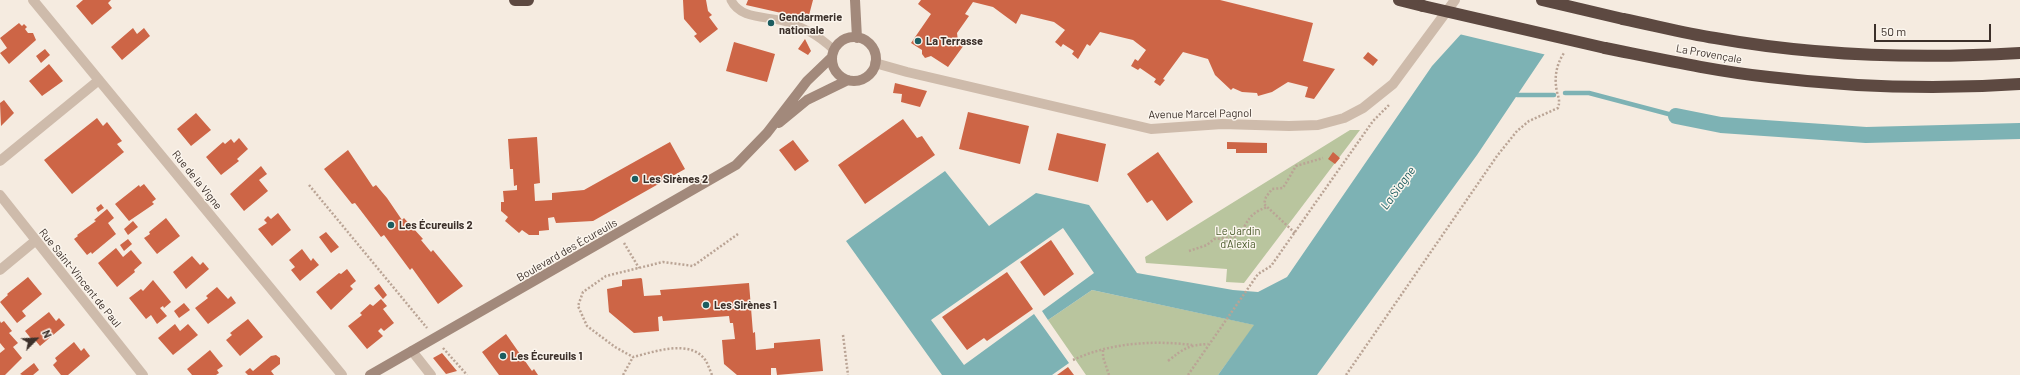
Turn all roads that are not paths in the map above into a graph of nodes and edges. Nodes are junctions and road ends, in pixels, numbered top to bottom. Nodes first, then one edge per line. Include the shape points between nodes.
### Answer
1 (34, 0) edge
2 (515, 0) edge
3 (528, 0) edge
4 (731, 0) edge
5 (855, 0) edge
6 (1399, 0) edge
7 (1455, 0) edge
8 (1542, 0) edge
9 (857, 38) junction
10 (2020, 53) edge
11 (833, 54) junction
12 (875, 63) junction
13 (99, 80) junction
14 (848, 80) junction
15 (2020, 84) edge
16 (766, 133) junction
17 (0, 161) edge
18 (0, 195) edge
19 (35, 241) junction
20 (0, 270) edge
21 (412, 351) junction
22 (143, 375) edge
23 (342, 375) edge
24 (370, 375) edge
25 (431, 375) edge

1 - 13 street, Rue de la Vigne
2 - 3 highway
4 - 11 lane via 747,15 783,21 808,30 821,39
5 - 9 street
6 - 15 highway, La Provençale, bridge via 1605,48 1770,77 1876,86 1984,87
7 - 12 street, Avenue Marcel Pagnol via 1384,93 1344,118 1318,125 1222,124 1151,129 929,78
8 - 10 highway, La Provençale, bridge via 1715,38 1788,48 1878,55 1982,56
9 - 11 street via 843,40
9 - 12 street via 864,40 873,50
11 - 14 street via 835,71 840,77
11 - 16 street, Boulevard des Écureuils via 807,81
12 - 14 street via 873,70 864,79
13 - 17 street
13 - 23 street, Rue de la Vigne
14 - 16 street, Boulevard des Écureuils via 807,100
16 - 21 street, Boulevard des Écureuils via 736,165
18 - 19 street, Rue Saint-Vincent de Paul
19 - 20 street
19 - 22 street, Rue Saint-Vincent de Paul
21 - 24 street, Boulevard des Écureuils
21 - 25 street

